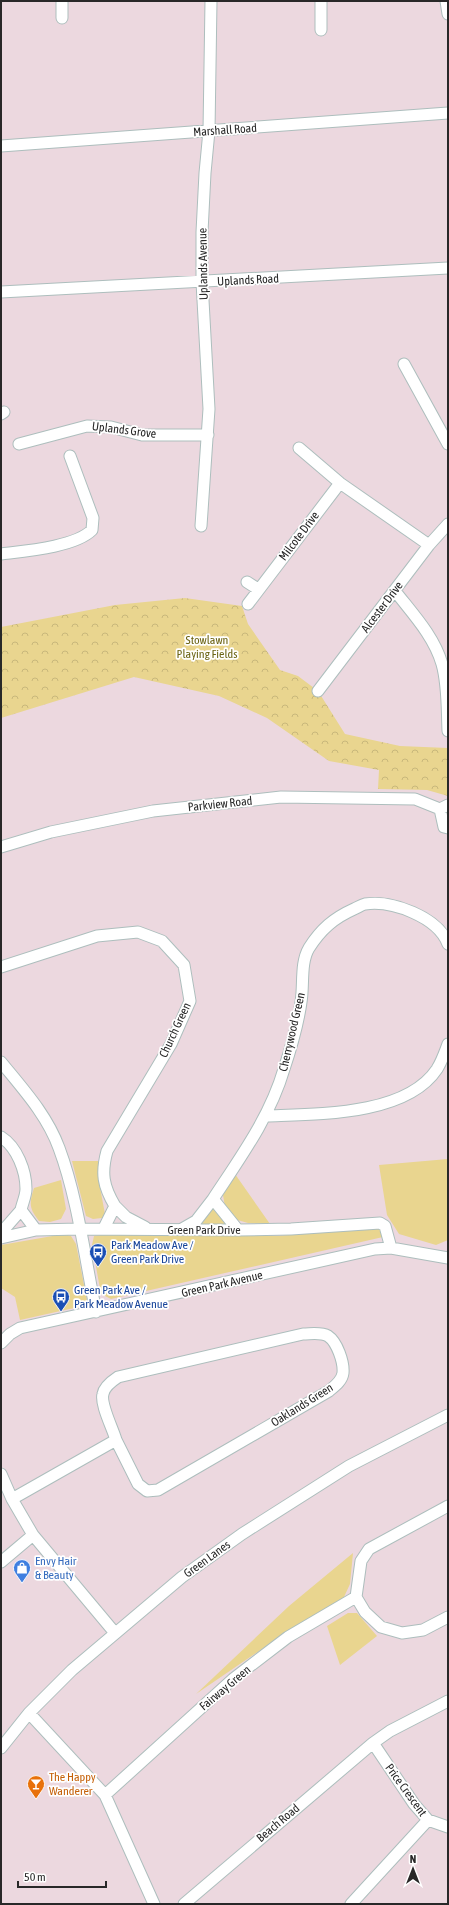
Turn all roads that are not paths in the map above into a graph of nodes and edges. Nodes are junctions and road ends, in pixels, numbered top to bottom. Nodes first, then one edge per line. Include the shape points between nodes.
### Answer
1 (62, 1) edge
2 (211, 1) edge
3 (321, 1) edge
4 (446, 1) edge
5 (448, 14) edge
6 (62, 18) dead end
7 (321, 30) dead end
8 (448, 113) edge
9 (209, 131) junction
10 (1, 146) edge
11 (448, 268) edge
12 (202, 282) junction
13 (1, 292) edge
14 (404, 364) dead end
15 (208, 435) junction
16 (19, 444) dead end
17 (448, 444) edge
18 (299, 448) dead end
19 (70, 456) dead end
20 (340, 482) junction
21 (448, 524) edge
22 (202, 526) dead end
23 (429, 545) junction
24 (1, 554) edge
25 (247, 582) dead end
26 (258, 590) junction
27 (395, 591) junction
28 (248, 604) dead end
29 (318, 691) dead end
30 (448, 731) edge
31 (444, 807) edge
32 (448, 828) edge
33 (1, 847) edge
34 (448, 944) edge
35 (1, 967) edge
36 (448, 1044) edge
37 (1, 1062) edge
38 (266, 1116) junction
39 (1, 1137) edge
40 (213, 1199) junction
41 (115, 1206) junction
42 (21, 1210) junction
43 (79, 1228) junction
44 (104, 1228) junction
45 (150, 1229) junction
46 (36, 1230) junction
47 (180, 1230) junction
48 (238, 1230) junction
49 (1, 1233) edge
50 (1, 1238) edge
51 (391, 1248) junction
52 (448, 1257) edge
53 (96, 1312) junction
54 (1, 1343) edge
55 (448, 1415) edge
56 (116, 1440) junction
57 (1, 1474) edge
58 (12, 1499) junction
59 (448, 1506) edge
60 (33, 1535) junction
61 (1, 1562) edge
62 (356, 1597) junction
63 (448, 1617) edge
64 (115, 1633) junction
65 (448, 1701) edge
66 (29, 1713) junction
67 (373, 1743) junction
68 (1, 1748) edge
69 (105, 1795) junction
70 (428, 1820) junction
71 (448, 1827) edge
72 (154, 1904) edge
73 (184, 1904) edge
74 (352, 1904) edge

1 - 6 street
2 - 9 street, Uplands Avenue
3 - 7 street
4 - 5 street
8 - 9 street, Marshall Road
9 - 10 street, Marshall Road
9 - 12 street, Uplands Avenue via 204,195
11 - 12 street, Uplands Road
12 - 13 street, Uplands Road
12 - 15 street, Uplands Avenue via 209,409
14 - 17 street
15 - 16 street, Uplands Grove via 142,435 87,426
15 - 22 street, Uplands Avenue
18 - 20 street
19 - 24 street via 93,518 92,530 87,535 48,547
20 - 23 street
20 - 26 street, Milcote Drive
21 - 23 street, Alcester Drive
23 - 27 street, Alcester Drive
25 - 26 street
26 - 28 street, Milcote Drive
27 - 29 street, Alcester Drive
27 - 30 street via 431,638 442,663
31 - 32 street, Parkview Road via 444,827
31 - 33 street, Parkview Road via 414,799 281,797 153,811 51,832
34 - 38 street, Cherrywood Green via 432,924 419,914 401,908 365,904 331,921 318,934 304,961 301,1003 284,1070
35 - 41 street, Church Green via 97,936 138,932 162,940 184,965 190,1001 171,1044 107,1151 102,1167 105,1187
36 - 38 street via 437,1069 423,1083 386,1102 355,1111
37 - 43 street via 34,1102 59,1147
38 - 40 street, Cherrywood Green
39 - 42 street via 19,1158 24,1174 26,1190
40 - 47 street, Cherrywood Green via 196,1222
40 - 48 street
41 - 44 street
41 - 45 street, Church Green via 126,1217
42 - 46 street
42 - 49 street
43 - 44 street, Green Park Drive
43 - 46 street, Green Park Drive
43 - 53 street
44 - 45 street, Green Park Drive
45 - 47 street, Green Park Drive
46 - 50 street, Green Park Drive
47 - 48 street, Green Park Drive
48 - 51 street, Green Park Drive via 380,1223 385,1226
51 - 52 street, Green Park Avenue
51 - 53 street, Green Park Avenue via 330,1259
53 - 54 street, Green Park Avenue via 20,1328
55 - 64 street, Green Lanes via 349,1466 242,1534 182,1577
56 - 56 street, Oaklands Green via 103,1402 103,1393 118,1377 303,1334 318,1333 337,1344 343,1373 339,1382 158,1490 147,1491 138,1484
56 - 58 street
57 - 58 street
58 - 60 street
59 - 62 street via 369,1549 361,1561
60 - 61 street
60 - 64 street
62 - 63 street via 365,1612 381,1627 402,1633 423,1630
62 - 69 street, Fairway Green via 288,1637 233,1679
64 - 66 street, Green Lanes via 72,1670
65 - 67 street, Beach Road via 390,1731
66 - 68 street, Green Lanes
66 - 69 street
67 - 70 street, Price Crescent via 414,1804
67 - 73 street, Beach Road
69 - 72 street
70 - 71 street, Price Crescent
70 - 74 street

